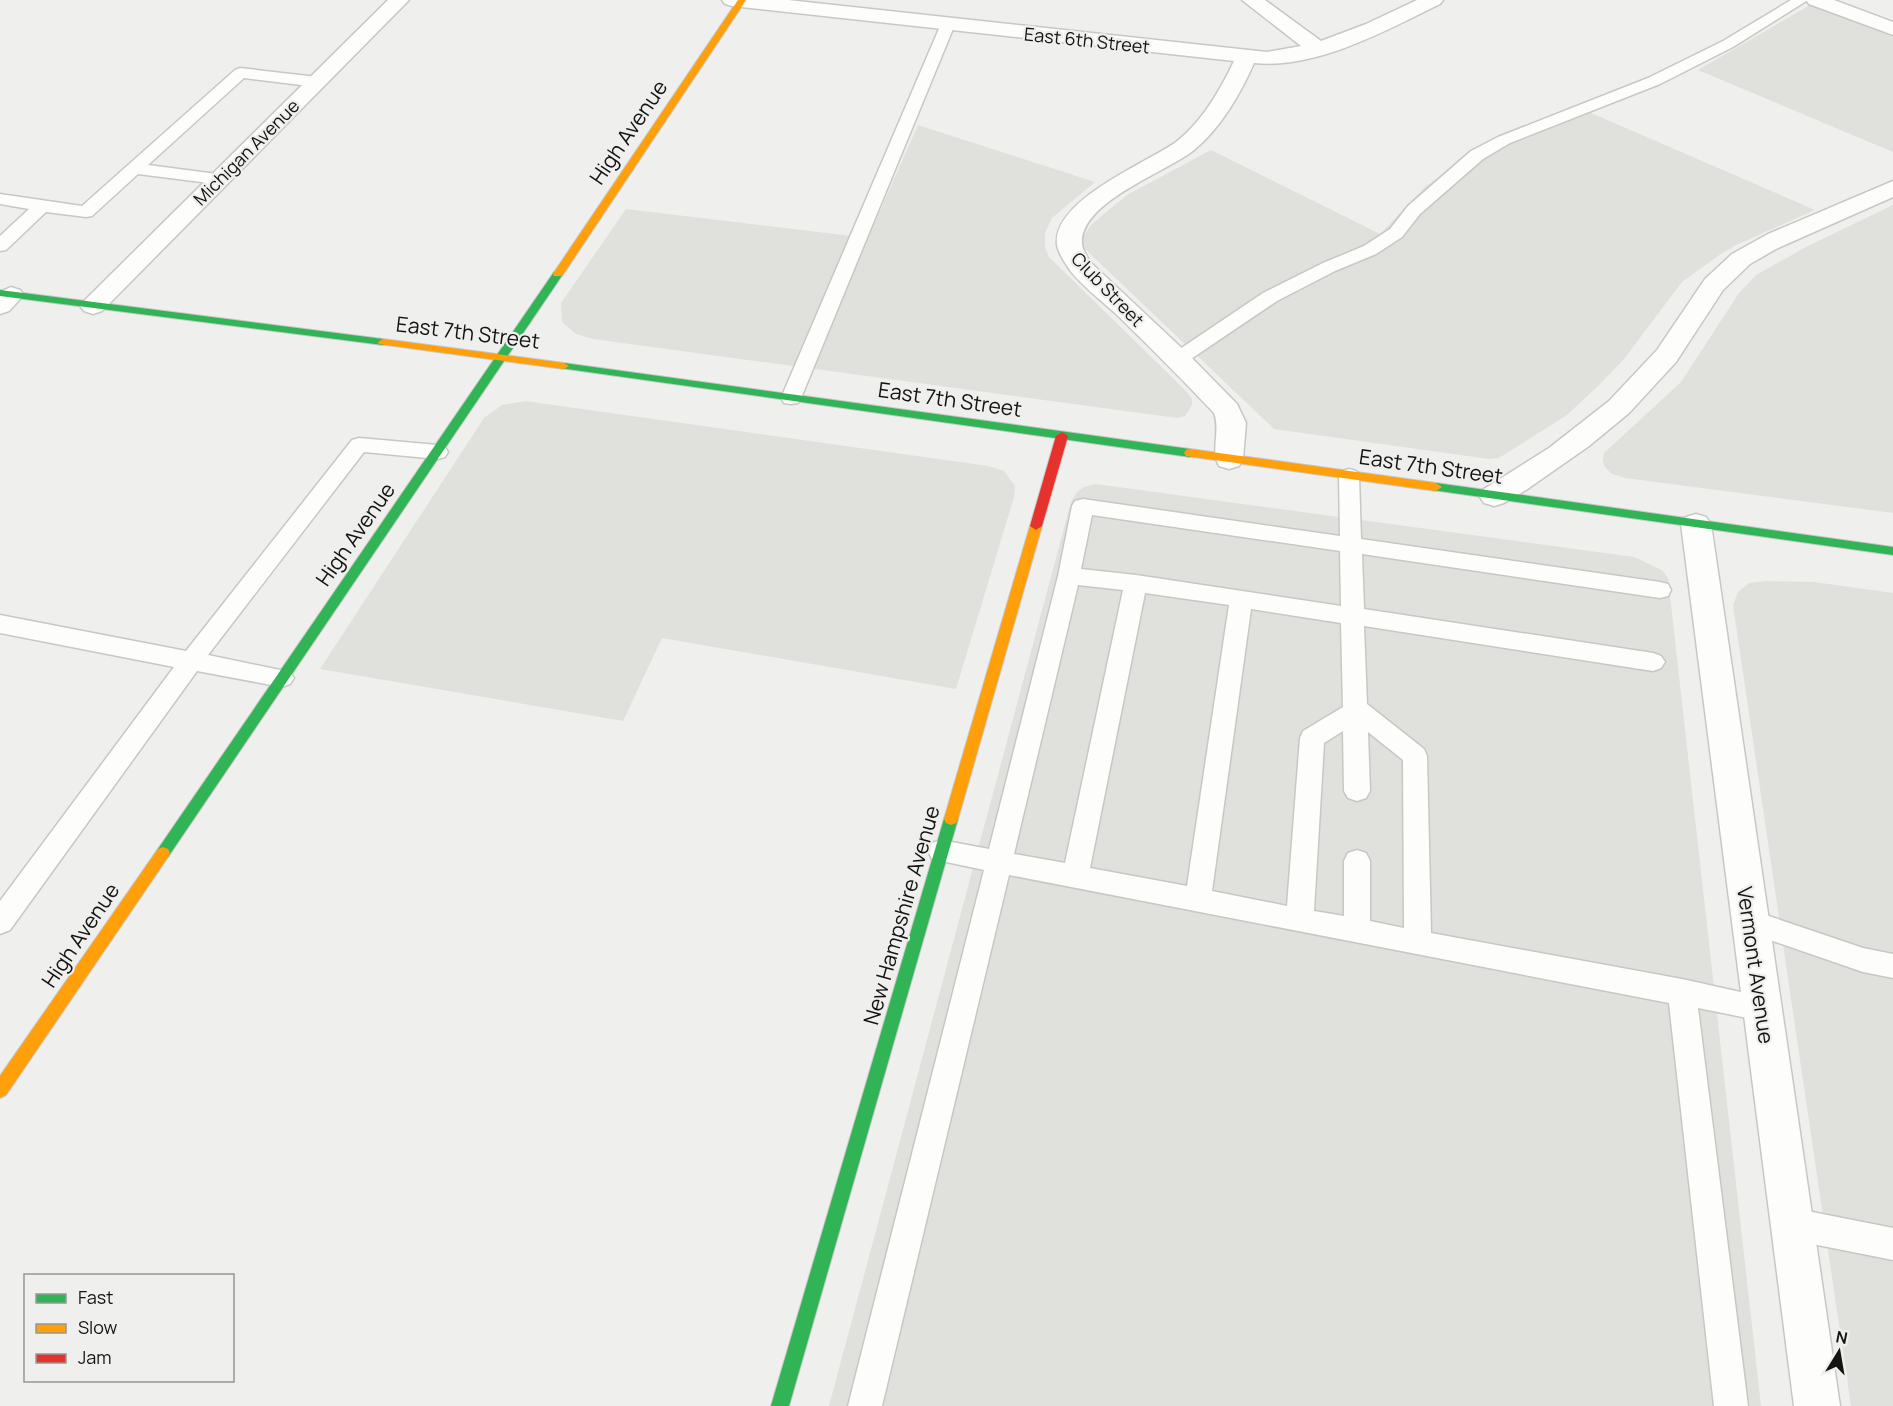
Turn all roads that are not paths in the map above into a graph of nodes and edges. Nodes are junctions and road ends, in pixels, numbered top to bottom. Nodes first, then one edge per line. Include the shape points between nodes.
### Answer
1 (399, 0) edge
2 (738, 0) edge
3 (1252, 0) edge
4 (1433, 0) edge
5 (1801, 0) edge
6 (1816, 0) edge
7 (948, 24) junction
8 (1893, 29) edge
9 (1317, 48) junction
10 (1246, 57) junction
11 (317, 82) junction
12 (134, 168) junction
13 (217, 179) junction
14 (1893, 188) edge
15 (0, 199) edge
16 (42, 206) junction
17 (0, 246) edge
18 (4, 298) edge
19 (93, 306) junction
20 (502, 357) junction
21 (1178, 359) junction
22 (791, 398) junction
23 (1062, 436) junction
24 (438, 452) junction
25 (1229, 459) junction
26 (1349, 476) junction
27 (1494, 496) junction
28 (1696, 524) junction
29 (1352, 544) junction
30 (1893, 551) edge
31 (1069, 576) junction
32 (1136, 583) junction
33 (1660, 590) dead end
34 (1241, 599) junction
35 (1352, 616) junction
36 (0, 624) edge
37 (191, 661) junction
38 (1653, 662) dead end
39 (282, 678) junction
40 (1357, 710) junction
41 (1357, 791) dead end
42 (941, 851) junction
43 (1357, 861) dead end
44 (997, 862) junction
45 (1075, 876) junction
46 (1198, 900) junction
47 (1300, 918) junction
48 (0, 922) edge
49 (1750, 922) junction
50 (1357, 929) junction
51 (1418, 942) junction
52 (1893, 966) edge
53 (1682, 992) junction
54 (1762, 1008) junction
55 (0, 1090) edge
56 (1792, 1224) junction
57 (1893, 1244) edge
58 (783, 1405) edge
59 (865, 1406) edge
60 (1731, 1406) edge
61 (1818, 1406) edge

1 - 11 street, Michigan Avenue
2 - 7 street, East 6th Street
2 - 20 street, High Avenue
3 - 9 street
4 - 9 street, East 6th Street via 1364,33
5 - 21 lane via 1728,44 1654,81 1504,140 1477,155 1414,210 1396,233 1370,250 1270,297
6 - 8 street
7 - 10 street, East 6th Street
7 - 22 lane
9 - 10 street, East 6th Street via 1279,57
10 - 21 street, Club Street via 1202,130 1184,147 1087,208 1072,226 1068,241 1078,264
11 - 12 lane via 240,73
11 - 13 street, Michigan Avenue
12 - 13 lane
12 - 16 lane via 86,212
13 - 19 street, Michigan Avenue
14 - 27 street via 1775,239 1741,259 1710,287 1656,369 1620,405 1549,464
15 - 16 lane
16 - 17 lane
18 - 19 street, East 7th Street
19 - 20 street, East 7th Street
20 - 22 street, East 7th Street
20 - 24 street, High Avenue
21 - 25 street, Club Street via 1231,416
22 - 23 street, East 7th Street
23 - 25 street, East 7th Street
23 - 42 street, New Hampshire Avenue
24 - 37 lane via 359,445
24 - 39 street, High Avenue
25 - 26 street, East 7th Street
26 - 27 street, East 7th Street
26 - 29 lane
27 - 28 street, East 7th Street
28 - 30 street, East 7th Street
28 - 49 street, Vermont Avenue
29 - 31 lane via 1083,506
29 - 33 lane
29 - 35 lane
31 - 32 lane
31 - 44 lane
32 - 34 lane
32 - 45 lane
34 - 35 lane
34 - 46 lane
35 - 38 lane
35 - 40 lane
36 - 37 lane
37 - 39 lane
37 - 48 lane
39 - 55 street, High Avenue
40 - 41 lane
40 - 47 lane via 1312,738
40 - 51 lane via 1415,756
42 - 44 lane
42 - 58 street, New Hampshire Avenue
43 - 50 lane
44 - 45 lane
44 - 59 lane
45 - 46 lane
46 - 47 lane
47 - 50 lane
49 - 52 lane via 1863,960
49 - 54 street, Vermont Avenue
50 - 51 lane
51 - 53 lane
53 - 54 lane
53 - 60 lane
54 - 56 street, Vermont Avenue
56 - 57 lane
56 - 61 street, Vermont Avenue

